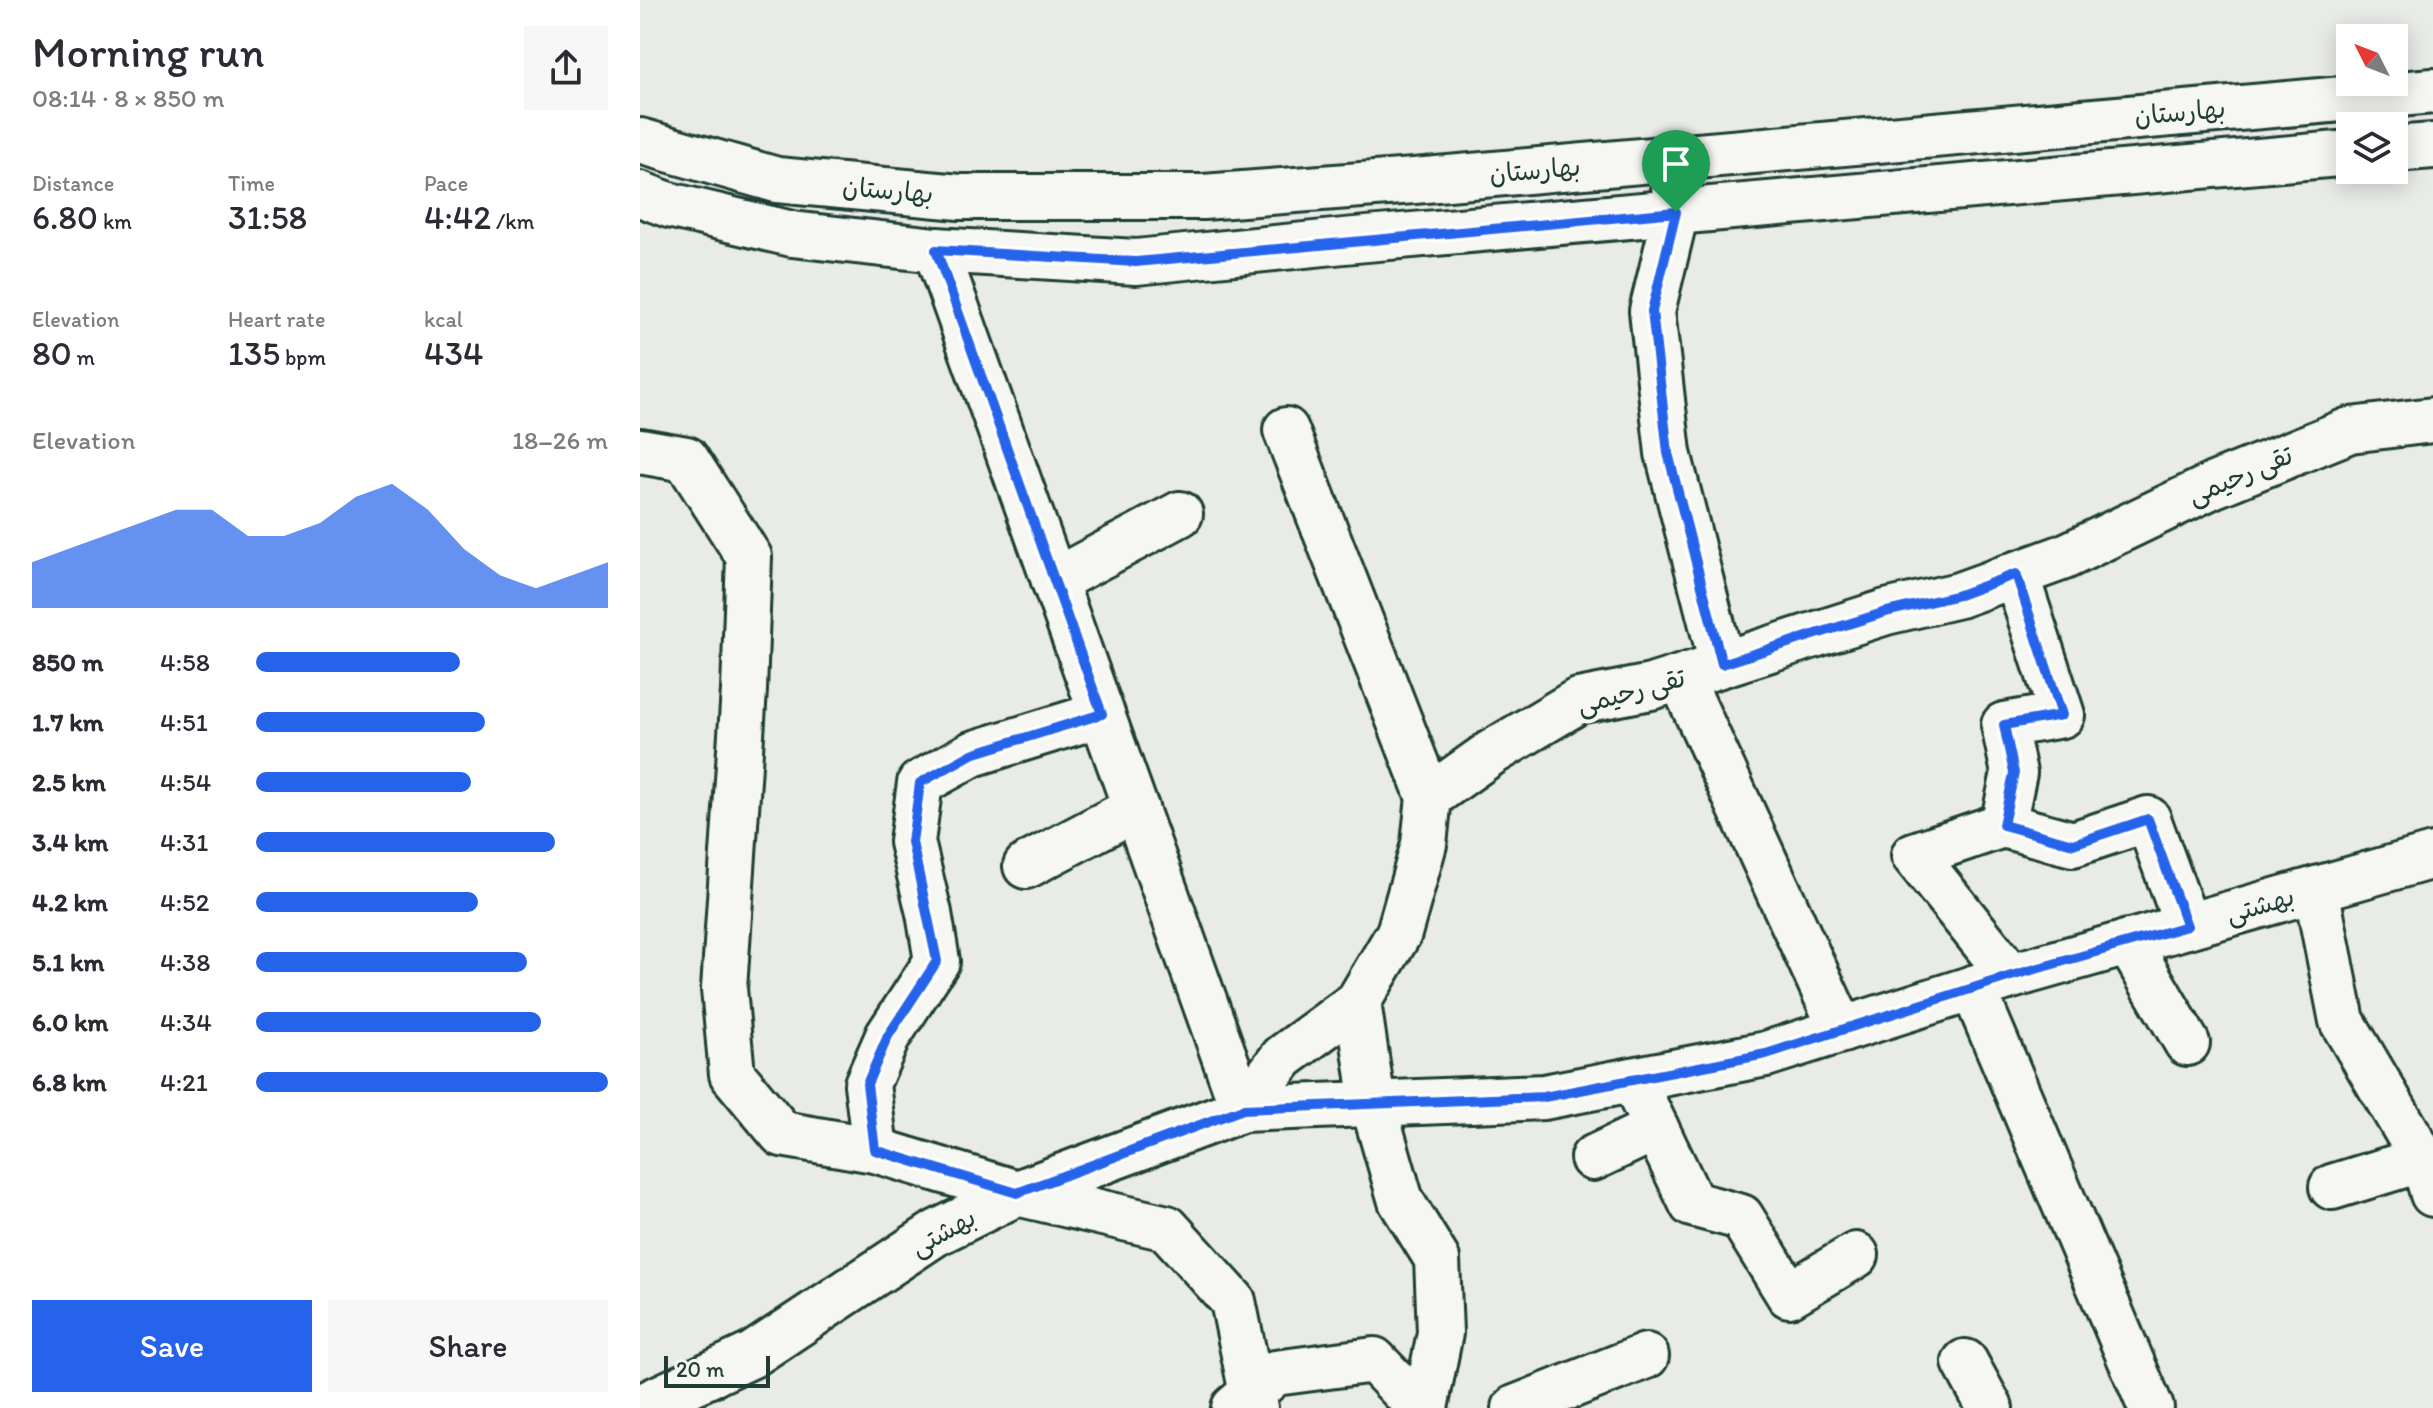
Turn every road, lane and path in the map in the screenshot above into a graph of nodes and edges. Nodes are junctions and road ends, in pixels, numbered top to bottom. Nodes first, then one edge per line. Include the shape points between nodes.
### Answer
1 (2433, 91) edge
2 (640, 141) edge
3 (2433, 146) edge
4 (2408, 148) edge
5 (2336, 154) edge
6 (1672, 158) junction
7 (640, 194) edge
8 (1676, 212) junction
9 (936, 250) junction
10 (2433, 420) edge
11 (1286, 430) dead end
12 (640, 451) edge
13 (1180, 514) dead end
14 (2016, 574) junction
15 (1054, 581) junction
16 (1722, 664) junction
17 (1681, 678) junction
18 (1102, 714) junction
19 (1429, 797) junction
20 (1136, 808) junction
21 (2003, 825) junction
22 (2433, 856) edge
23 (1026, 866) dead end
24 (2316, 889) junction
25 (2187, 926) junction
26 (2128, 942) junction
27 (1992, 982) junction
28 (1358, 1002) junction
29 (1842, 1030) junction
30 (2187, 1043) dead end
31 (1633, 1080) junction
32 (1373, 1104) junction
33 (1243, 1109) junction
34 (1656, 1128) junction
35 (875, 1150) junction
36 (1593, 1158) dead end
37 (2428, 1177) edge
38 (2332, 1187) dead end
39 (1017, 1193) junction
40 (1856, 1255) dead end
41 (1646, 1356) dead end
42 (1965, 1362) dead end
43 (645, 1392) edge
44 (1247, 1403) edge
45 (1423, 1408) edge
46 (1515, 1408) edge
47 (1990, 1408) edge
48 (2151, 1408) edge

1 - 6 street, بهارستان
2 - 6 street, بهارستان via 777,180 960,197 1203,197
3 - 4 street
5 - 8 street, بهارستان
6 - 8 street
7 - 9 street, بهارستان via 792,234
8 - 9 street, بهارستان via 1136,262
8 - 16 street via 1652,311 1668,453
9 - 15 street
10 - 14 street, تقی رحیمی via 2350,430
11 - 19 street
12 - 35 street via 686,459 749,557 724,989 732,1074 782,1134
13 - 15 street
14 - 16 street, تقی رحیمی
14 - 21 street via 2062,715 2004,725 2014,773
15 - 18 street
16 - 17 street, تقی رحیمی
17 - 19 street, تقی رحیمی via 1578,701
17 - 29 street
18 - 20 street
18 - 35 street via 972,754 920,783 912,842 937,961 888,1036 867,1084
19 - 28 street via 1424,844 1399,933
20 - 23 street
20 - 33 street
21 - 25 street via 2073,844 2148,819
21 - 27 street via 1914,855
22 - 24 street, بهشتی
24 - 25 street, بهشتی
24 - 37 street via 2342,1021
25 - 26 street, بهشتی
26 - 27 street, بهشتی
26 - 30 street
27 - 29 street, بهشتی
27 - 48 street
28 - 32 street
28 - 33 street via 1283,1057
29 - 31 street, بهشتی via 1766,1054
31 - 32 street, بهشتی via 1544,1097
31 - 34 street
32 - 33 street, بهشتی
32 - 45 street via 1401,1201 1437,1259 1440,1333
33 - 39 street, بهشتی
34 - 36 street
34 - 40 street via 1692,1204 1741,1217 1789,1295
35 - 39 street
37 - 38 street
39 - 43 street, بهشتی via 936,1233 752,1355
39 - 44 street via 1167,1228 1233,1301
41 - 46 street
42 - 47 street
44 - 45 street via 1275,1373 1374,1360

